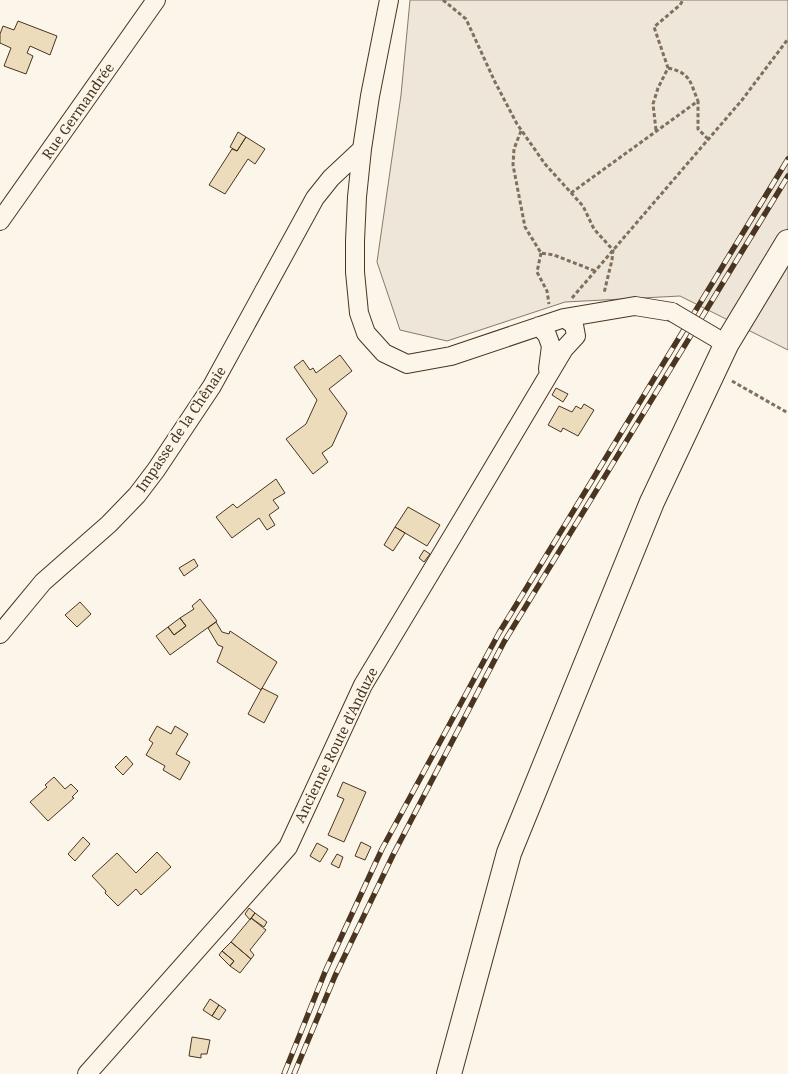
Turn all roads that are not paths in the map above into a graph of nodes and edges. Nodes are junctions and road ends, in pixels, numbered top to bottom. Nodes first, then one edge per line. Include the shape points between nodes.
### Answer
1 (156, 0) edge
2 (390, 0) edge
3 (362, 149) junction
4 (0, 221) edge
5 (788, 242) edge
6 (551, 322) junction
7 (722, 340) junction
8 (547, 376) junction
9 (0, 634) edge
10 (87, 1074) edge
11 (449, 1074) edge

1 - 4 street, Rue Germandrée
2 - 3 street
3 - 6 street via 355,241 359,314 366,333 384,353 406,364 451,356
3 - 9 street, Impasse de la Chênaie via 315,198 212,386 156,470 109,524 43,582
5 - 7 main road
6 - 7 street, bridge via 634,306 672,312
6 - 8 street via 547,335 551,346
6 - 8 street, Ancienne Route d'Anduze via 574,325 576,336
7 - 11 main road via 714,371 652,502 509,853
8 - 10 street, Ancienne Route d'Anduze via 363,684 288,846

